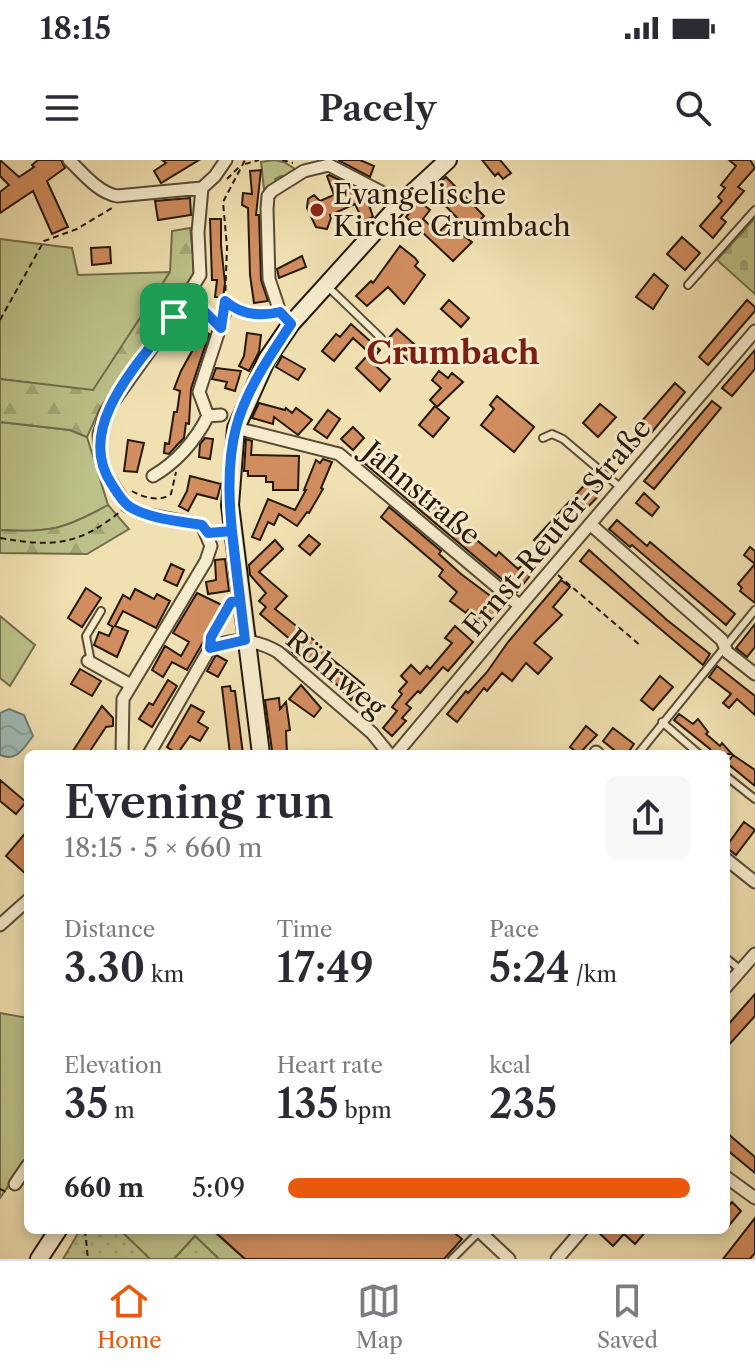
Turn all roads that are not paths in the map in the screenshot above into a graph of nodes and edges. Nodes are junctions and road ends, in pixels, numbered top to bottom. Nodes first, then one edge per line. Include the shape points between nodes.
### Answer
1 (69, 160) edge
2 (226, 160) edge
3 (448, 160) edge
4 (202, 188) junction
5 (397, 207) junction
6 (755, 210) edge
7 (326, 284) junction
8 (688, 285) dead end
9 (185, 300) junction
10 (225, 306) road end
11 (286, 318) junction
12 (221, 328) junction
13 (755, 331) edge
14 (381, 338) dead end
15 (221, 415) dead end
16 (208, 416) junction
17 (236, 428) junction
18 (543, 438) dead end
19 (153, 476) dead end
20 (621, 488) junction
21 (590, 524) junction
22 (232, 531) junction
23 (208, 533) junction
24 (520, 606) junction
25 (755, 610) edge
26 (101, 611) dead end
27 (245, 640) junction
28 (724, 646) junction
29 (90, 661) joint
30 (755, 674) edge
31 (131, 685) junction
32 (662, 722) junction
33 (122, 750) edge
34 (151, 750) edge
35 (260, 750) edge
36 (386, 750) edge
37 (399, 750) edge
38 (641, 750) edge
39 (694, 750) edge
40 (730, 779) edge
41 (755, 799) edge
42 (730, 862) edge
43 (755, 882) edge
44 (24, 904) edge
45 (0, 925) edge
46 (755, 954) edge
47 (730, 961) edge
48 (741, 970) junction
49 (730, 982) edge
50 (24, 1171) edge
51 (730, 1180) edge
52 (15, 1184) dead end
53 (755, 1198) edge
54 (55, 1234) edge
55 (475, 1234) edge
56 (483, 1234) edge
57 (579, 1234) edge
58 (39, 1259) edge
59 (452, 1259) edge
60 (509, 1259) edge
61 (557, 1259) edge

1 - 4 street via 108,194
2 - 4 street
3 - 5 main road
4 - 9 street via 200,275
5 - 7 main road
5 - 11 street via 383,193 329,165 293,177 268,196 269,279
6 - 8 lane
7 - 11 main road
7 - 14 lane
9 - 12 street
9 - 23 street via 106,412 100,453 105,473 127,506 202,525
10 - 12 street
11 - 17 main road
12 - 16 street via 199,392
13 - 20 street, Ernst-Reuter-Straße
15 - 16 street
16 - 19 street via 174,463
17 - 22 main road
17 - 24 street, Jahnstraße via 339,454
18 - 20 lane via 552,434 563,439
20 - 21 street, Ernst-Reuter-Straße
21 - 24 street, Ernst-Reuter-Straße
21 - 28 street
22 - 23 street
22 - 27 main road
23 - 31 street via 206,561
24 - 37 street, Ernst-Reuter-Straße
25 - 28 lane
26 - 29 lane via 86,636
27 - 34 street via 210,648
27 - 35 main road
27 - 36 street, Röhrweg via 278,652
28 - 30 street
28 - 32 lane
29 - 31 street
31 - 33 street via 123,699
32 - 38 lane
32 - 39 lane
40 - 41 lane
42 - 43 street
44 - 45 street
46 - 48 street
47 - 48 lane
48 - 49 street
50 - 52 street
51 - 53 street
54 - 58 main road
55 - 59 lane
56 - 60 street
57 - 61 street

